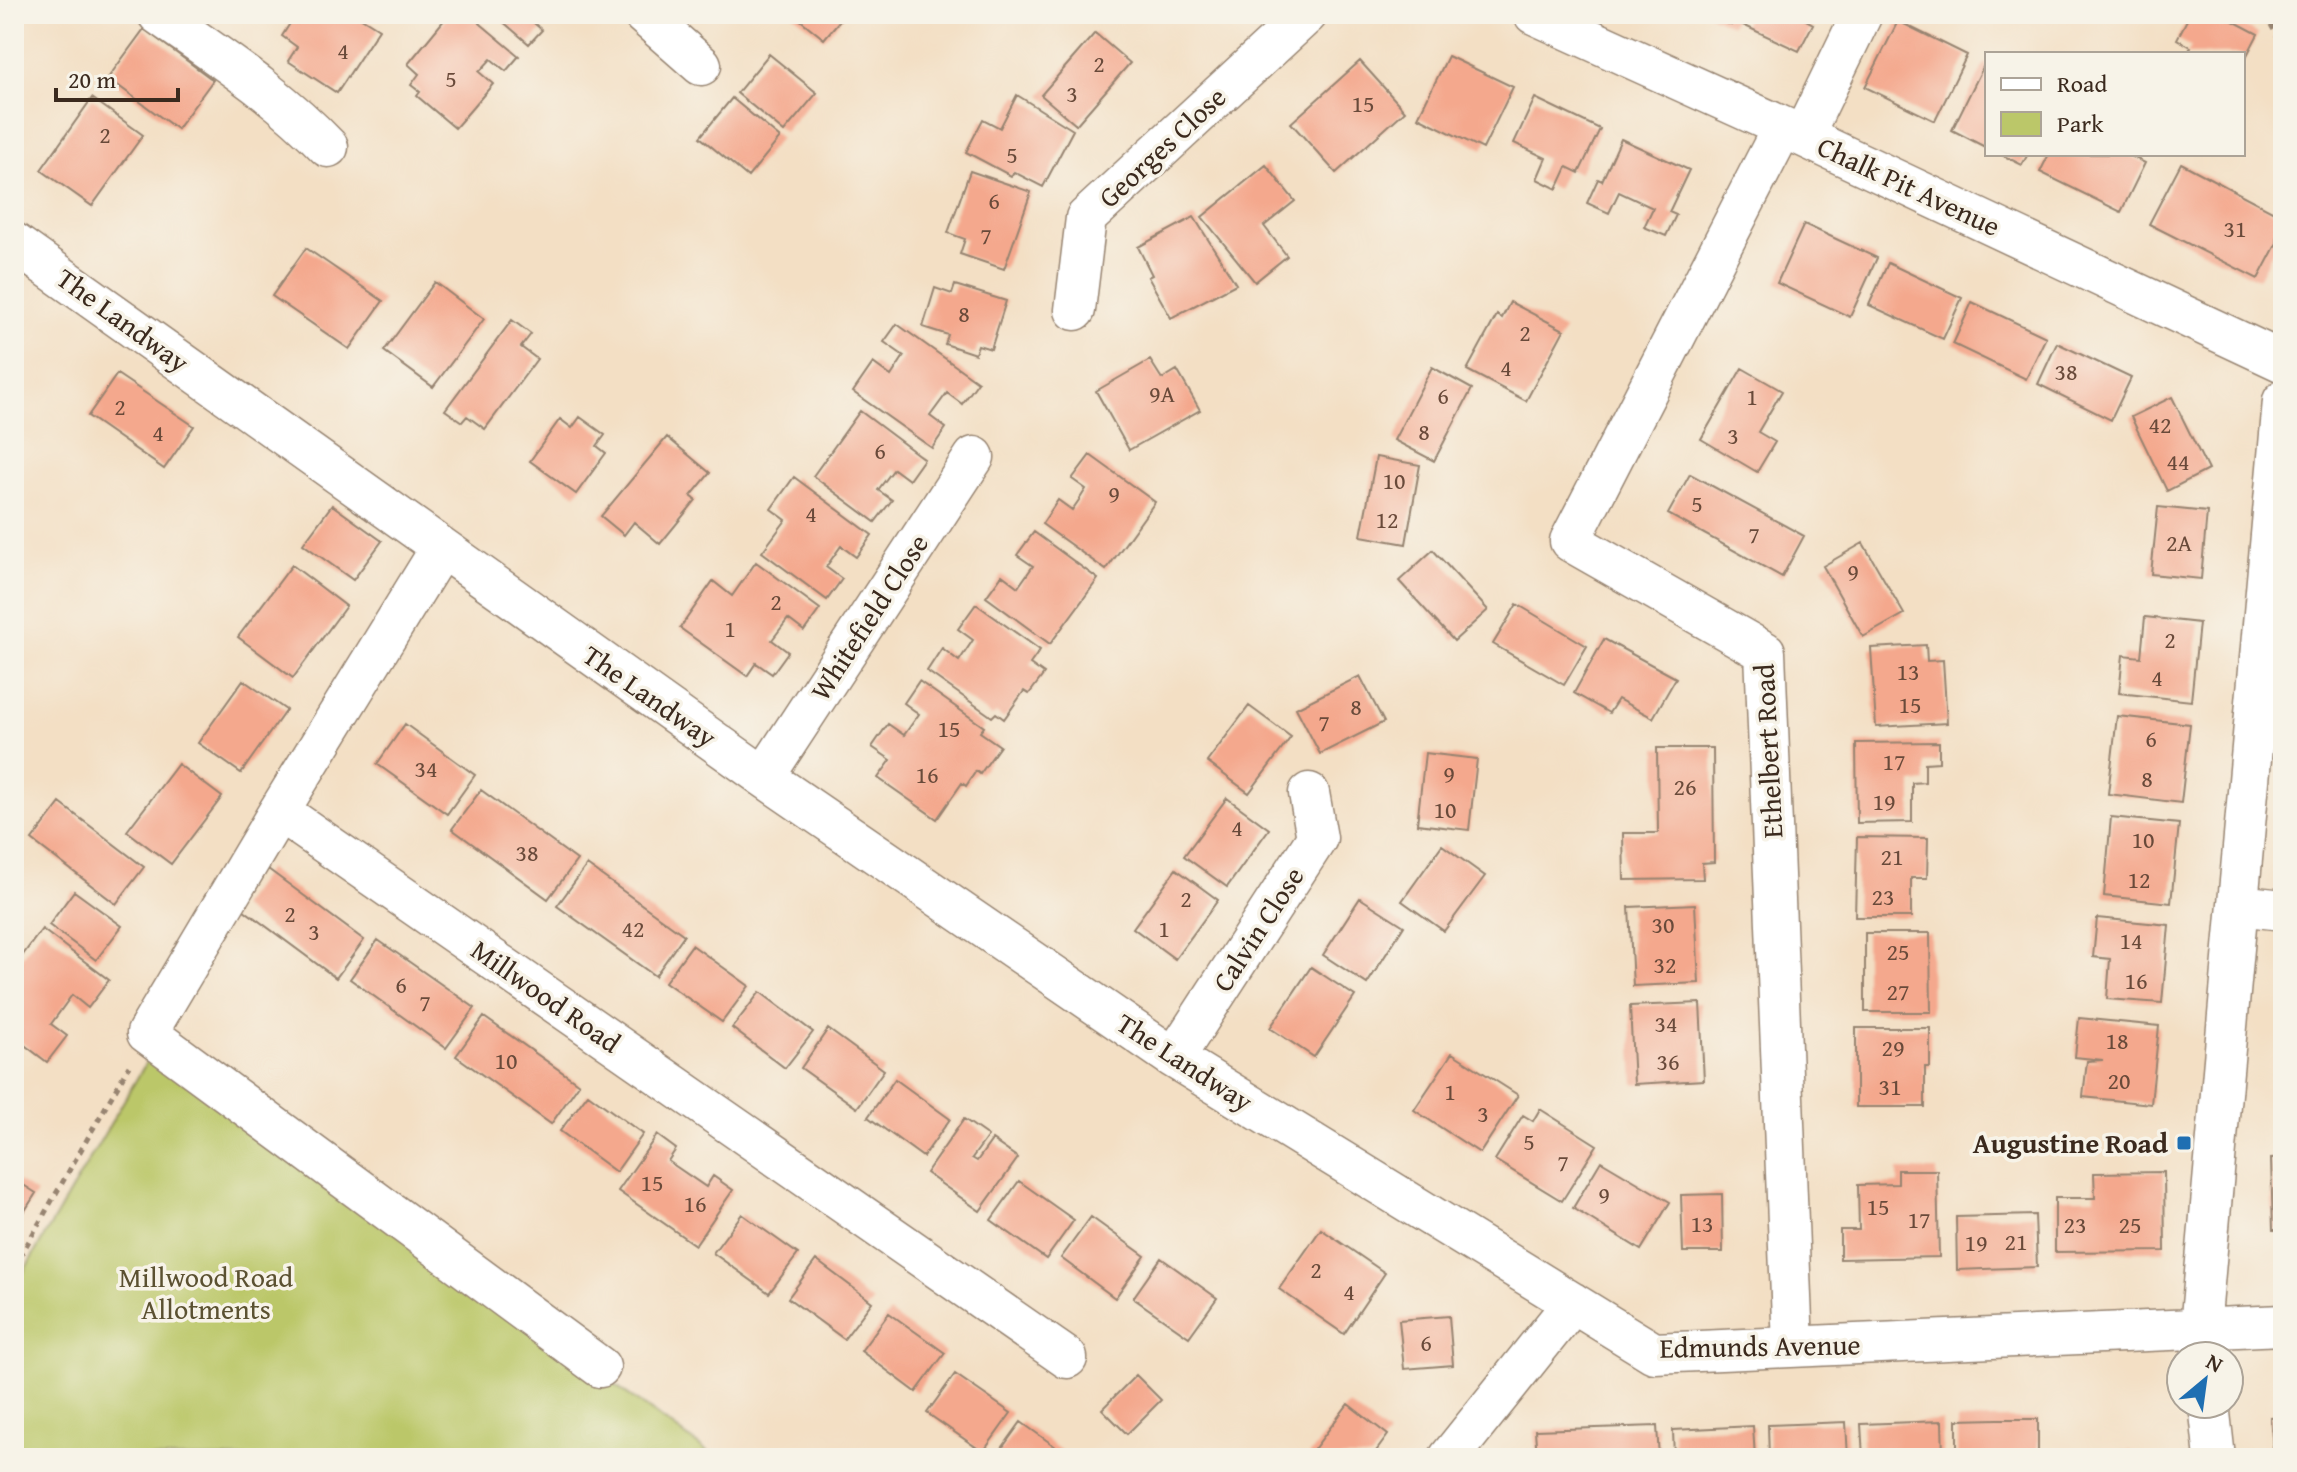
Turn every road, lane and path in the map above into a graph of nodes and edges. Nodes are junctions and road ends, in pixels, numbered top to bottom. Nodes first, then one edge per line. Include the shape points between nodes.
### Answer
1 (158, 14) edge
2 (643, 14) edge
3 (1307, 14) edge
4 (1534, 14) edge
5 (1862, 14) edge
6 (2265, 14) edge
7 (2283, 46) edge
8 (701, 65) dead end
9 (1793, 132) junction
10 (328, 147) dead end
11 (14, 243) edge
12 (1075, 310) dead end
13 (2283, 362) edge
14 (2283, 401) edge
15 (974, 457) dead end
16 (441, 548) junction
17 (764, 777) junction
18 (1309, 793) dead end
19 (279, 811) junction
20 (2238, 905) junction
21 (2283, 910) edge
22 (147, 1033) junction
23 (1174, 1058) junction
24 (1298, 1134) joint
25 (14, 1267) edge
26 (1573, 1303) junction
27 (2283, 1325) edge
28 (2202, 1340) edge
29 (2212, 1340) edge
30 (2165, 1342) edge
31 (1793, 1346) junction
32 (1067, 1358) dead end
33 (600, 1367) dead end
34 (2211, 1420) edge
35 (1449, 1458) edge
36 (2215, 1458) edge

1 - 10 street via 281,102
2 - 8 street
3 - 12 street, Georges Close via 1086,218
4 - 9 street, Chalk Pit Avenue
5 - 9 street
6 - 7 path
9 - 13 street, Chalk Pit Avenue
9 - 31 street, Ethelbert Road via 1570,541 1765,652
11 - 16 street, The Landway
14 - 20 street
15 - 17 street, Whitefield Close
16 - 17 street, The Landway
16 - 19 street
17 - 23 street, The Landway
18 - 23 street, Calvin Close via 1317,838
19 - 22 street
19 - 32 street, Millwood Road
20 - 21 street
20 - 28 street
22 - 25 path
22 - 33 street
23 - 24 street, The Landway
24 - 26 street, Edmunds Avenue
26 - 31 street, Edmunds Avenue via 1654,1353
26 - 35 street
27 - 29 street, Edmunds Avenue
30 - 31 street, Edmunds Avenue
34 - 36 street

